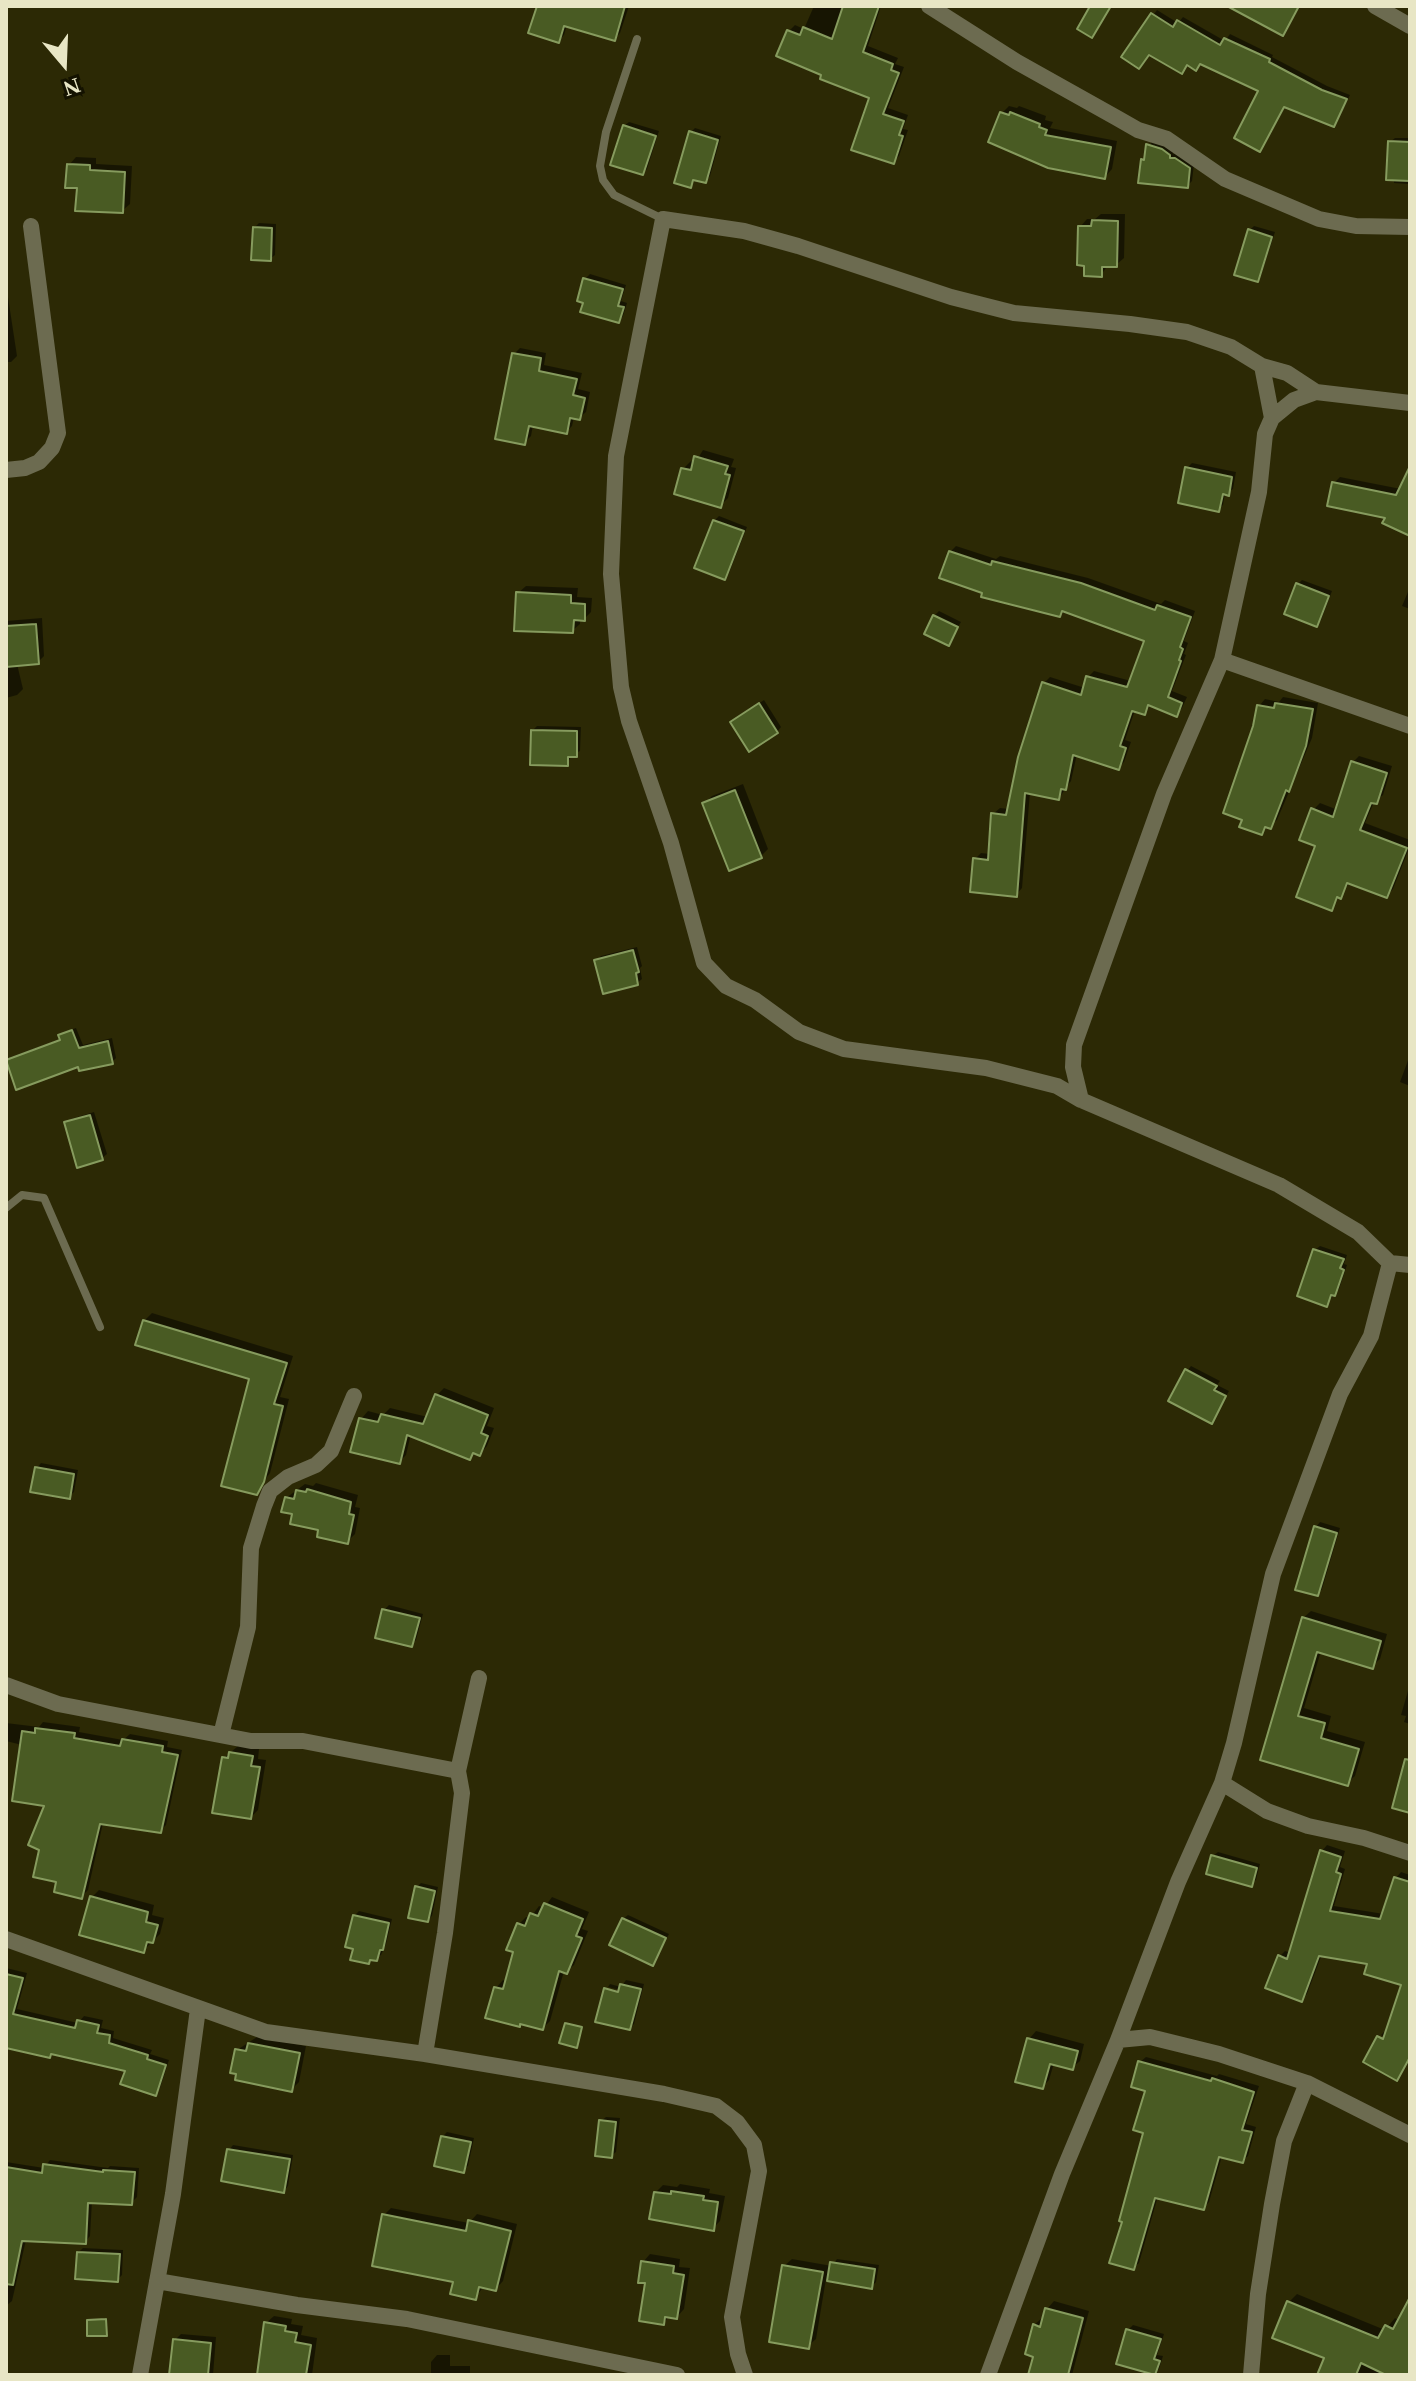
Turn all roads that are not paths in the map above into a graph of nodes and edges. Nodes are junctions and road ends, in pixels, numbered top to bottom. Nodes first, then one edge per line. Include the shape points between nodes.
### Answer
1 (929, 6) edge
2 (1375, 6) edge
3 (1410, 26) edge
4 (637, 39) dead end
5 (663, 219) junction
6 (31, 226) dead end
7 (1410, 227) edge
8 (1262, 366) junction
9 (1316, 392) junction
10 (1410, 403) edge
11 (1272, 418) junction
12 (6, 470) edge
13 (1222, 660) junction
14 (1410, 726) edge
15 (1081, 1100) junction
16 (6, 1208) edge
17 (1390, 1263) junction
18 (1410, 1265) edge
19 (100, 1327) dead end
20 (354, 1396) dead end
21 (479, 1678) dead end
22 (6, 1685) edge
23 (221, 1735) junction
24 (458, 1771) junction
25 (1222, 1783) junction
26 (1410, 1853) edge
27 (6, 1939) edge
28 (198, 2009) junction
29 (1118, 2040) junction
30 (425, 2054) junction
31 (1307, 2083) junction
32 (1410, 2135) edge
33 (157, 2281) junction
34 (140, 2375) edge
35 (677, 2375) edge
36 (745, 2375) edge
37 (988, 2375) edge
38 (1251, 2375) edge

1 - 7 street via 1138,130 1167,139 1225,179 1319,219
2 - 3 street
4 - 5 lane via 600,166 614,195
5 - 8 street via 744,231 1014,313 1187,332 1231,347
5 - 15 street via 616,456 611,574 629,721 671,843 704,963 726,986 799,1032 844,1049 986,1068 1057,1086
6 - 12 street via 58,433 39,462
8 - 9 street via 1287,373
8 - 11 street
9 - 10 street
9 - 11 street via 1294,400
11 - 13 street
13 - 14 street
13 - 15 street via 1164,794 1074,1045
15 - 17 street via 1279,1185 1358,1232
16 - 19 lane via 22,1195 44,1198
17 - 18 street
17 - 25 street via 1371,1336 1340,1394 1273,1574
20 - 23 street via 331,1451 270,1491 264,1506 251,1548 248,1627
21 - 24 street
22 - 23 street via 58,1704
23 - 24 street via 303,1741
24 - 30 street via 462,1793
25 - 26 street via 1267,1811
25 - 29 street
27 - 28 street
28 - 30 street via 266,2032
28 - 33 street
29 - 31 street via 1150,2037
29 - 37 street
30 - 36 street via 664,2094 716,2106 737,2122 754,2145 759,2171 732,2317
31 - 32 street
31 - 38 street via 1281,2153
33 - 34 street
33 - 35 street via 407,2319

